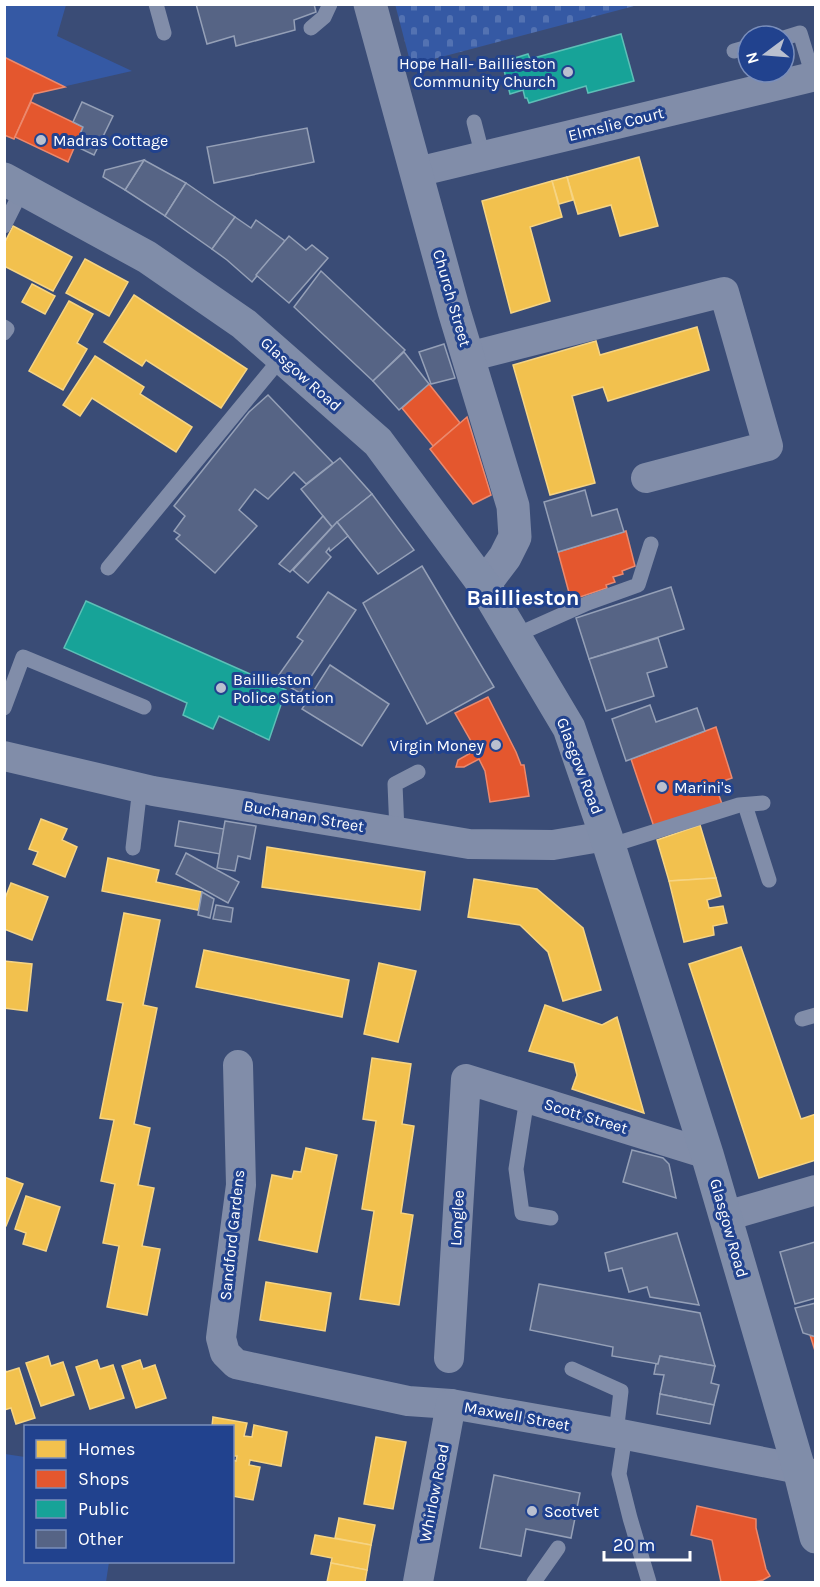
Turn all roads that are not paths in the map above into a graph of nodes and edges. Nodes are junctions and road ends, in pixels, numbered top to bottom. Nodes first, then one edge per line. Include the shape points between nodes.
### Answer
1 (156, 4) edge
2 (330, 4) edge
3 (370, 4) edge
4 (311, 28) dead end
5 (164, 33) dead end
6 (796, 34) edge
7 (814, 76) edge
8 (474, 122) dead end
9 (483, 157) junction
10 (417, 172) junction
11 (14, 184) edge
12 (4, 226) edge
13 (4, 327) edge
14 (4, 333) edge
15 (282, 357) junction
16 (468, 357) junction
17 (646, 478) dead end
18 (651, 544) dead end
19 (108, 568) dead end
20 (484, 585) junction
21 (514, 636) junction
22 (144, 707) dead end
23 (4, 708) edge
24 (4, 756) edge
25 (418, 772) dead end
26 (140, 787) junction
27 (763, 803) dead end
28 (745, 805) junction
29 (397, 831) junction
30 (608, 841) junction
31 (132, 848) dead end
32 (769, 880) dead end
33 (238, 1065) dead end
34 (466, 1079) joint
35 (527, 1098) junction
36 (707, 1154) junction
37 (816, 1191) edge
38 (726, 1216) junction
39 (551, 1218) dead end
40 (449, 1358) dead end
41 (236, 1364) joint
42 (572, 1369) dead end
43 (451, 1404) junction
44 (620, 1434) junction
45 (807, 1473) edge
46 (816, 1537) edge
47 (558, 1548) dead end
48 (418, 1582) edge
49 (534, 1582) edge
50 (649, 1582) edge

1 - 5 lane
2 - 4 lane via 324,17
3 - 10 street, Church Street
6 - 7 lane via 800,33
7 - 9 street, Elmslie Court
8 - 9 lane
9 - 10 street, Elmslie Court
10 - 16 street, Church Street
11 - 12 lane
11 - 15 main road, Glasgow Road via 147,257 244,324
13 - 14 lane
15 - 19 lane
15 - 20 main road, Glasgow Road via 378,442
16 - 17 street via 724,292 768,446
16 - 20 street, Church Street via 513,506 515,537
18 - 21 lane via 638,585
20 - 21 main road, Glasgow Road
21 - 30 main road, Glasgow Road via 569,728
22 - 23 lane via 23,657
24 - 26 street, Buchanan Street
25 - 29 lane via 395,784
26 - 29 street, Buchanan Street
26 - 31 lane
27 - 28 lane
28 - 30 lane
28 - 32 lane
29 - 30 street, Buchanan Street via 469,844
30 - 36 main road, Glasgow Road
33 - 41 street, Sandford Gardens via 241,1185 221,1338 225,1353
34 - 35 street, Scott Street
34 - 40 street, Longlee
35 - 36 street, Scott Street
35 - 39 lane via 516,1169 522,1214
36 - 38 main road, Glasgow Road
37 - 38 street
38 - 45 main road, Glasgow Road
41 - 43 street, Maxwell Street via 408,1401
42 - 44 lane via 621,1391
43 - 44 street, Maxwell Street
43 - 48 street, Whirlow Road
44 - 45 street, Maxwell Street
44 - 50 lane via 619,1474
45 - 46 main road, Glasgow Road
47 - 49 lane

